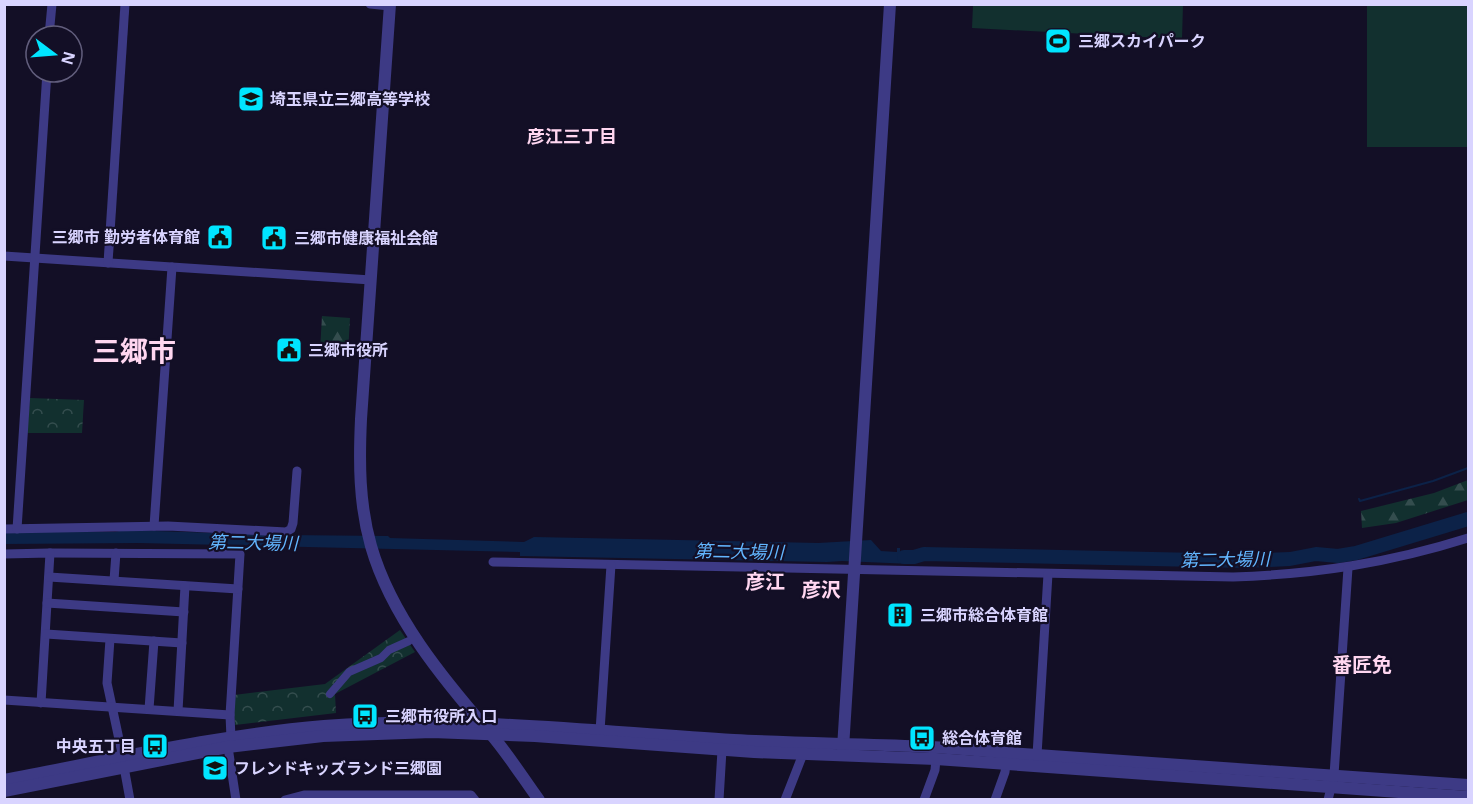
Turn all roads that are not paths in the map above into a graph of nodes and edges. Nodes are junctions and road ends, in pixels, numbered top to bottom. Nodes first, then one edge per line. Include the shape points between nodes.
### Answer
1 (52, 4) edge
2 (125, 4) edge
3 (370, 4) edge
4 (890, 4) edge
5 (390, 5) edge
6 (50, 24) edge
7 (46, 84) edge
8 (4, 256) edge
9 (35, 258) junction
10 (108, 263) junction
11 (172, 267) junction
12 (371, 280) junction
13 (297, 471) dead end
14 (154, 526) junction
15 (4, 529) edge
16 (17, 529) junction
17 (1468, 538) edge
18 (50, 553) junction
19 (116, 553) junction
20 (4, 554) edge
21 (493, 562) dead end
22 (611, 565) junction
23 (854, 566) junction
24 (1348, 568) junction
25 (1048, 574) junction
26 (49, 577) junction
27 (114, 580) junction
28 (185, 586) junction
29 (238, 589) junction
30 (47, 603) junction
31 (184, 612) junction
32 (46, 634) junction
33 (110, 639) junction
34 (409, 640) dead end
35 (154, 641) junction
36 (182, 643) junction
37 (330, 693) dead end
38 (4, 700) edge
39 (42, 702) junction
40 (112, 707) junction
41 (149, 709) junction
42 (178, 711) junction
43 (230, 715) junction
44 (480, 723) junction
45 (600, 731) junction
46 (490, 733) junction
47 (230, 743) junction
48 (843, 749) junction
49 (722, 750) junction
50 (803, 753) junction
51 (1037, 755) junction
52 (936, 759) junction
53 (123, 763) junction
54 (1006, 764) junction
55 (1334, 775) junction
56 (4, 780) edge
57 (1468, 786) edge
58 (4, 791) edge
59 (1330, 794) edge
60 (1468, 797) edge
61 (299, 798) edge
62 (363, 798) edge
63 (130, 800) edge
64 (236, 800) edge
65 (285, 800) edge
66 (475, 800) edge
67 (539, 800) edge
68 (720, 800) edge
69 (785, 800) edge
70 (924, 800) edge
71 (995, 800) edge

1 - 6 street
2 - 10 street
3 - 5 street
4 - 23 street
5 - 12 street
7 - 9 street
8 - 9 street
9 - 10 street
9 - 16 street
10 - 11 street
11 - 12 street
11 - 14 street
12 - 44 street via 360,446 365,520 391,598
13 - 14 street via 293,523 286,531
14 - 16 street
15 - 16 street
17 - 24 street
18 - 19 street
18 - 20 street
18 - 26 street
19 - 27 street
19 - 29 street via 240,554
21 - 22 street
22 - 23 street
22 - 45 street
23 - 25 street
23 - 48 street
24 - 25 street via 1233,577
24 - 55 street
25 - 51 street
26 - 27 street
26 - 30 street
27 - 28 street
28 - 29 street
28 - 31 street
29 - 43 street
30 - 31 street
30 - 32 street
31 - 36 street
32 - 33 street
32 - 39 street
33 - 35 street
33 - 40 street via 107,682
34 - 37 street via 349,672
35 - 36 street
35 - 41 street
36 - 42 street
38 - 39 street
39 - 40 street
40 - 41 street
40 - 53 street
41 - 42 street
42 - 43 street
43 - 47 street
44 - 45 street
44 - 46 street
44 - 47 street via 354,724
45 - 48 street
46 - 47 street via 323,735
46 - 49 street
46 - 67 street
47 - 53 street
47 - 64 street
48 - 50 street
48 - 51 street via 952,747
48 - 52 street
49 - 50 street
49 - 68 street
50 - 69 street
51 - 55 street
52 - 54 street
52 - 70 street
53 - 56 street
53 - 58 street
53 - 63 street
54 - 59 street
54 - 71 street
55 - 57 street
55 - 59 street
59 - 60 street
61 - 62 street
61 - 65 street
62 - 66 street via 471,795

